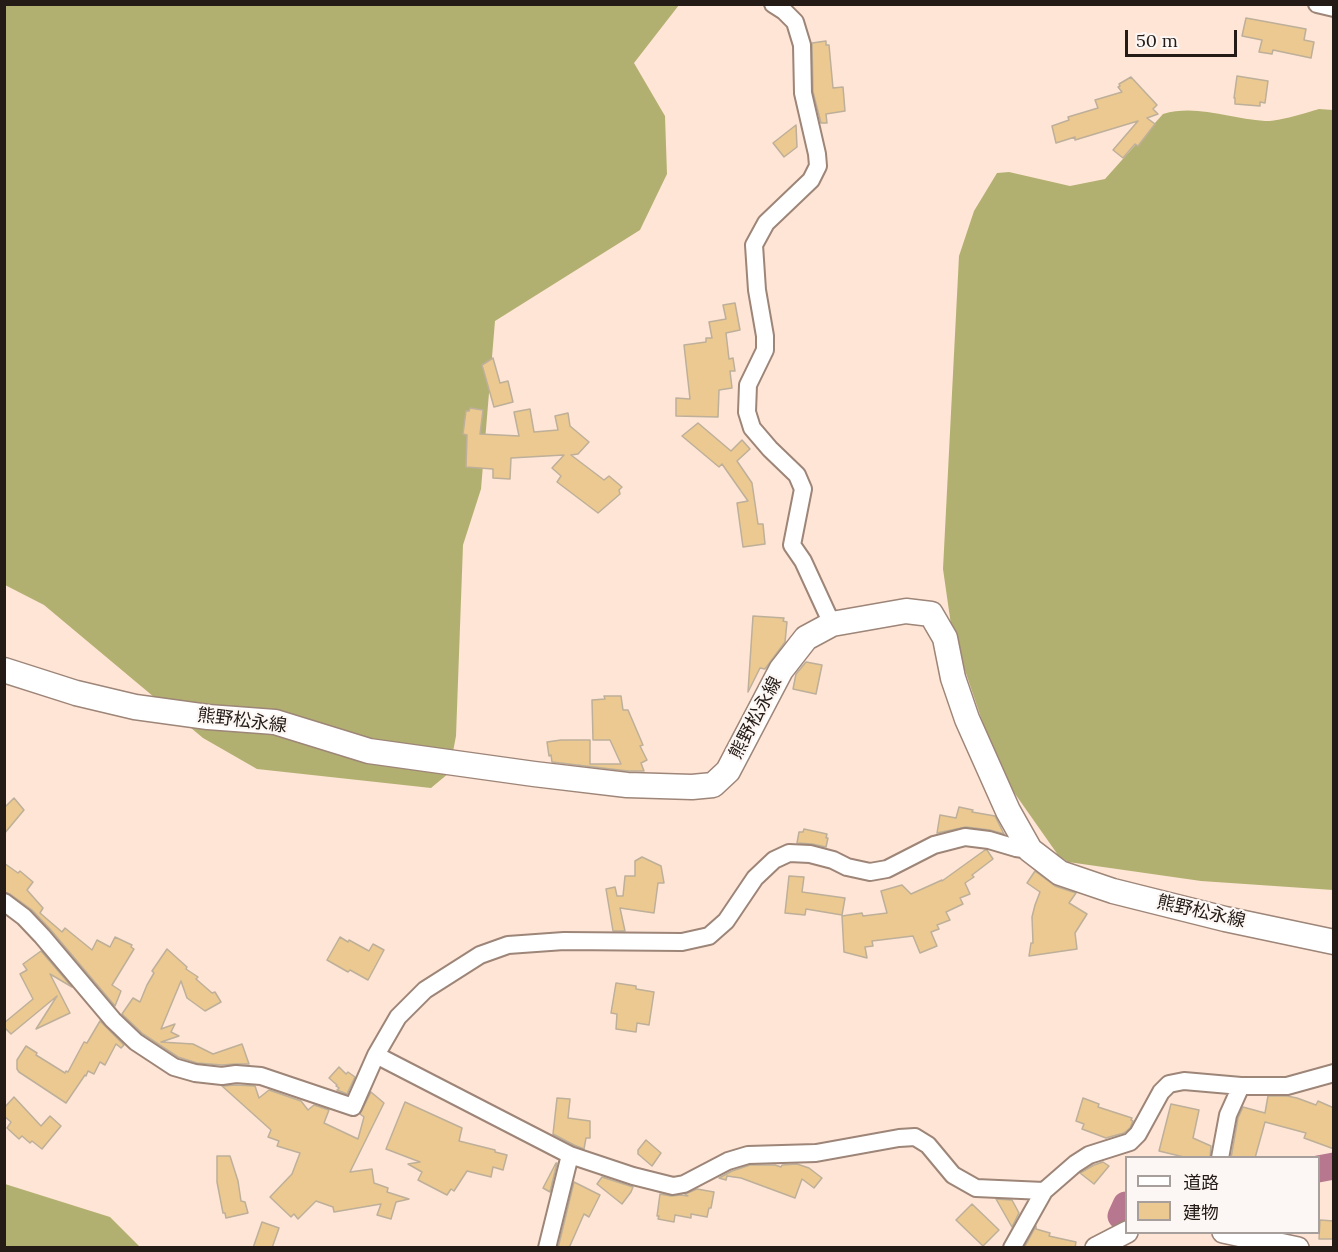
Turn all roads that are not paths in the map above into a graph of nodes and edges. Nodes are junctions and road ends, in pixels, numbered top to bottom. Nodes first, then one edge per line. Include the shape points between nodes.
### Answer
1 (773, 4) edge
2 (1317, 4) edge
3 (1334, 8) edge
4 (832, 624) junction
5 (4, 670) edge
6 (1030, 850) junction
7 (4, 902) edge
8 (1334, 942) edge
9 (376, 1055) junction
10 (1334, 1073) edge
11 (1240, 1086) junction
12 (570, 1155) junction
13 (1220, 1156) edge
14 (1044, 1191) junction
15 (1125, 1234) edge
16 (1229, 1234) edge
17 (547, 1248) edge
18 (1012, 1248) edge
19 (1096, 1248) edge
20 (1298, 1248) edge

1 - 4 street via 795,22 802,45 803,93 818,166 811,180 766,223 754,245 765,350 748,384 747,412 752,428 797,475 803,489 792,545
2 - 3 street
4 - 5 main road, 熊野松永線 via 806,638 781,670 728,771 713,785 692,787 627,785 369,751 275,722 135,707
4 - 6 main road, 熊野松永線 via 906,611 931,614 945,638 967,719
6 - 8 main road, 熊野松永線 via 1060,873 1113,891
6 - 9 street via 965,837 934,845 887,869 870,872 810,854 789,853 774,860 755,878 726,921 709,936 682,942 564,941 508,945 480,955 425,990 399,1017
7 - 9 street via 42,936 113,1020 136,1042 174,1067 222,1076 261,1076 353,1107
9 - 12 street
10 - 11 street via 1287,1086
11 - 13 street via 1228,1115
11 - 14 street via 1169,1084 1130,1142 1089,1155
12 - 14 street via 674,1186 748,1155 816,1153 915,1137 928,1145 953,1175 976,1188
12 - 17 street
14 - 18 street
15 - 19 street
16 - 20 street

